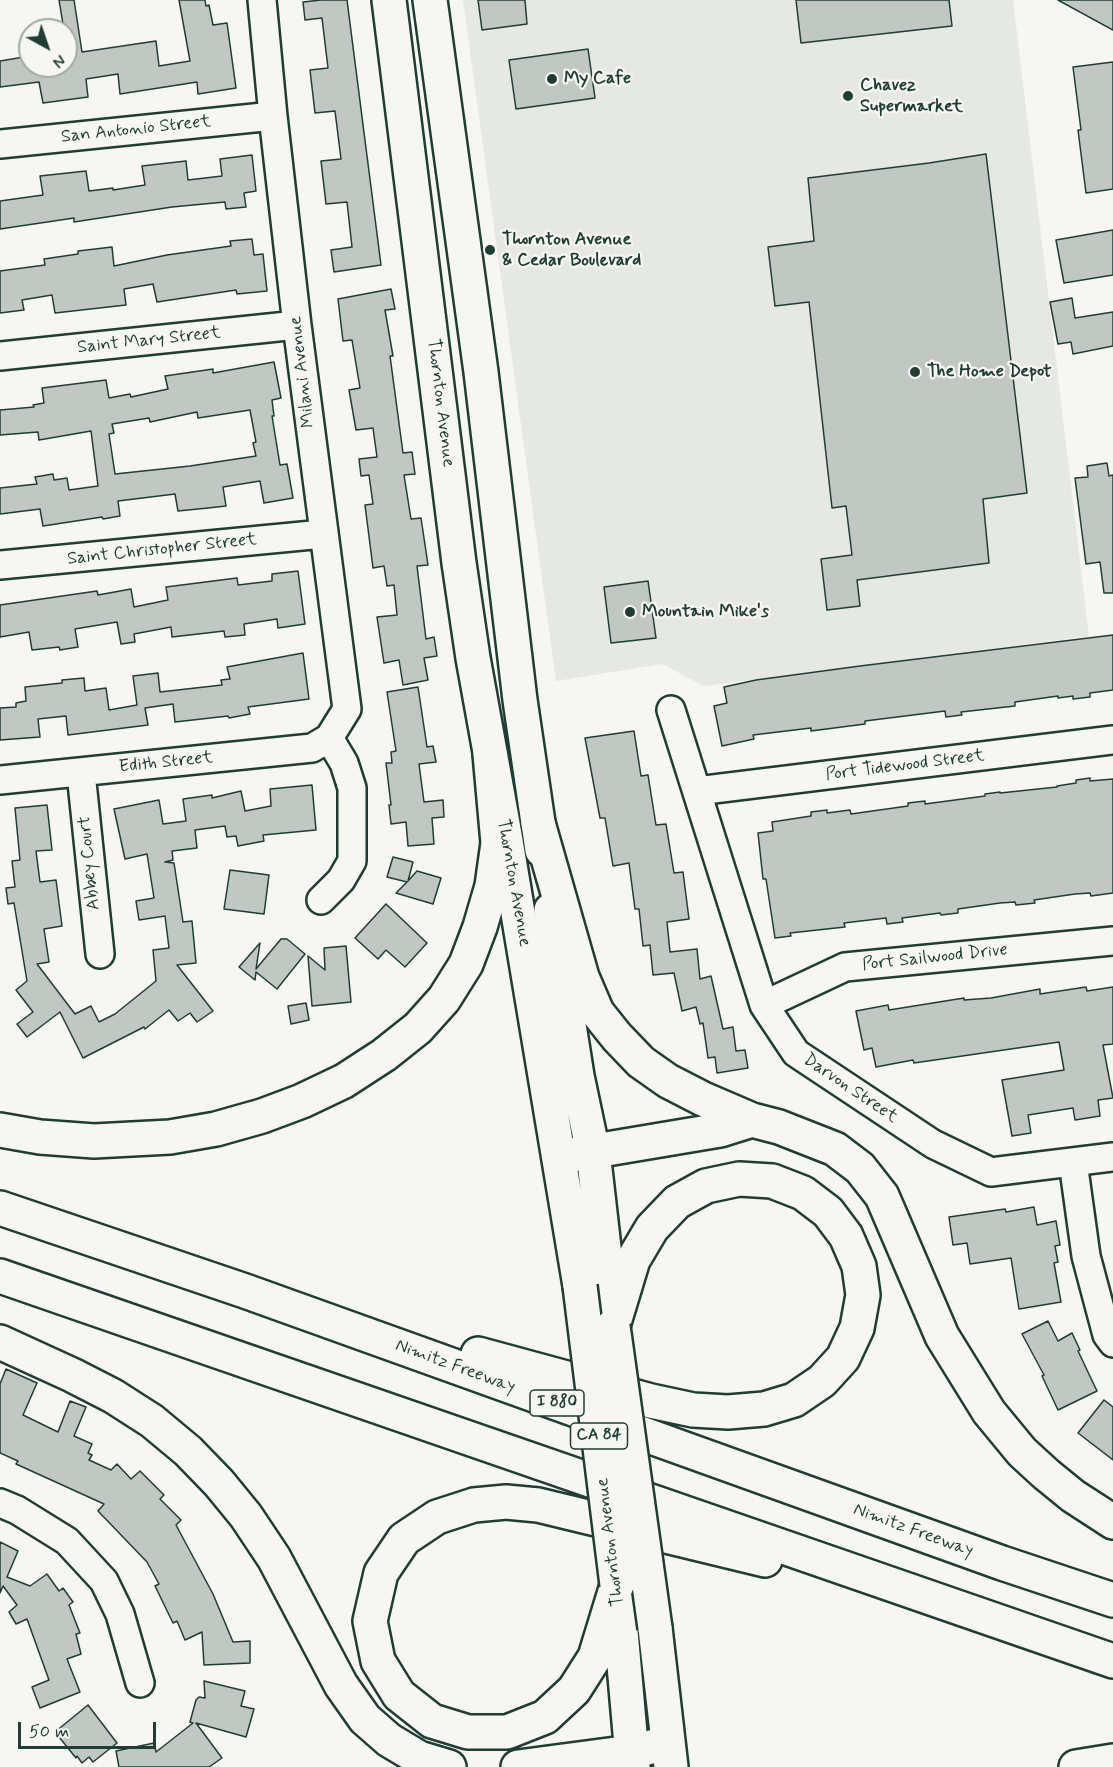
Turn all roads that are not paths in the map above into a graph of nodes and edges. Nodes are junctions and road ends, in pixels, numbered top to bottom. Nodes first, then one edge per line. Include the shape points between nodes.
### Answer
1 (262, 0) edge
2 (389, 0) edge
3 (436, 7) edge
4 (273, 116) junction
5 (0, 144) edge
6 (297, 325) junction
7 (0, 356) edge
8 (323, 534) junction
9 (0, 565) edge
10 (671, 710) dead end
11 (329, 738) junction
12 (1113, 740) edge
13 (490, 754) junction
14 (81, 772) junction
15 (0, 780) edge
16 (698, 791) junction
17 (538, 824) junction
18 (321, 900) dead end
19 (1113, 941) edge
20 (100, 954) dead end
21 (764, 1005) junction
22 (752, 1120) junction
23 (0, 1130) edge
24 (593, 1152) junction
25 (559, 1157) junction
26 (1113, 1158) edge
27 (1073, 1162) junction
28 (0, 1208) edge
29 (0, 1275) edge
30 (245, 1291) junction
31 (613, 1326) junction
32 (0, 1342) edge
33 (1113, 1343) edge
34 (0, 1503) edge
35 (1113, 1522) edge
36 (617, 1585) junction
37 (1113, 1600) edge
38 (964, 1609) junction
39 (1113, 1661) edge
40 (140, 1683) dead end
41 (669, 1755) edge
42 (632, 1759) edge
43 (1113, 1761) edge
44 (449, 1767) edge
45 (518, 1767) edge
46 (1076, 1767) edge

1 - 4 street, Milani Avenue
2 - 13 main road, Thornton Avenue via 459,563
3 - 17 main road, Thornton Avenue
4 - 5 street, San Antonio Street
4 - 6 street, Milani Avenue
6 - 7 street, Saint Mary Street
6 - 8 street, Milani Avenue
8 - 9 street, Saint Christopher Street
8 - 11 street, Milani Avenue via 347,709
10 - 16 street, Darvon Street
11 - 14 street, Edith Street via 312,748
11 - 18 street via 344,763 352,788 352,861
12 - 16 street, Port Tidewood Street
13 - 23 main road via 498,843 492,886 480,927 466,964 444,999 418,1028 384,1055 344,1081 302,1101 216,1129 170,1137 94,1141
13 - 25 main road, Thornton Avenue
14 - 15 street, Edith Street
14 - 20 street, Abbey Court
16 - 21 street, Darvon Street
17 - 22 main road via 582,978 597,1012 641,1062 668,1082
17 - 24 main road, Thornton Avenue via 577,1076
19 - 21 street, Port Sailwood Drive via 845,967
21 - 27 street, Darvon Street via 796,1053 933,1144 991,1172
22 - 24 main road via 720,1130
22 - 35 main road via 835,1149 860,1168 882,1196 942,1336 995,1420 1046,1474
24 - 25 main road
24 - 31 main road, Thornton Avenue
25 - 36 main road, Thornton Avenue / CA 84, bridge via 580,1286
26 - 27 street, Darvon Street
27 - 33 street via 1086,1256 1107,1335
28 - 30 main road, Nimitz Freeway / I 880
29 - 38 main road
30 - 31 main road via 651,1401 693,1410 729,1412 764,1409 794,1400 822,1381 843,1358 857,1328 863,1295 859,1266 846,1236 828,1212 803,1194 772,1182 739,1179 706,1186 677,1202 652,1228 633,1260
30 - 37 main road, Nimitz Freeway / I 880
31 - 41 main road, Thornton Avenue, bridge
32 - 44 main road via 113,1396 188,1451 246,1516 274,1558 341,1685 365,1719 419,1758
34 - 40 street via 67,1541 104,1581 120,1614
36 - 38 main road via 595,1657 574,1690 545,1717 507,1732 468,1732 432,1721 399,1695 378,1661 370,1621 378,1577 404,1539 437,1517 474,1505 506,1502 570,1512
36 - 42 main road, Thornton Avenue / CA 84
38 - 39 main road
41 - 42 main road
42 - 45 main road
43 - 46 main road

